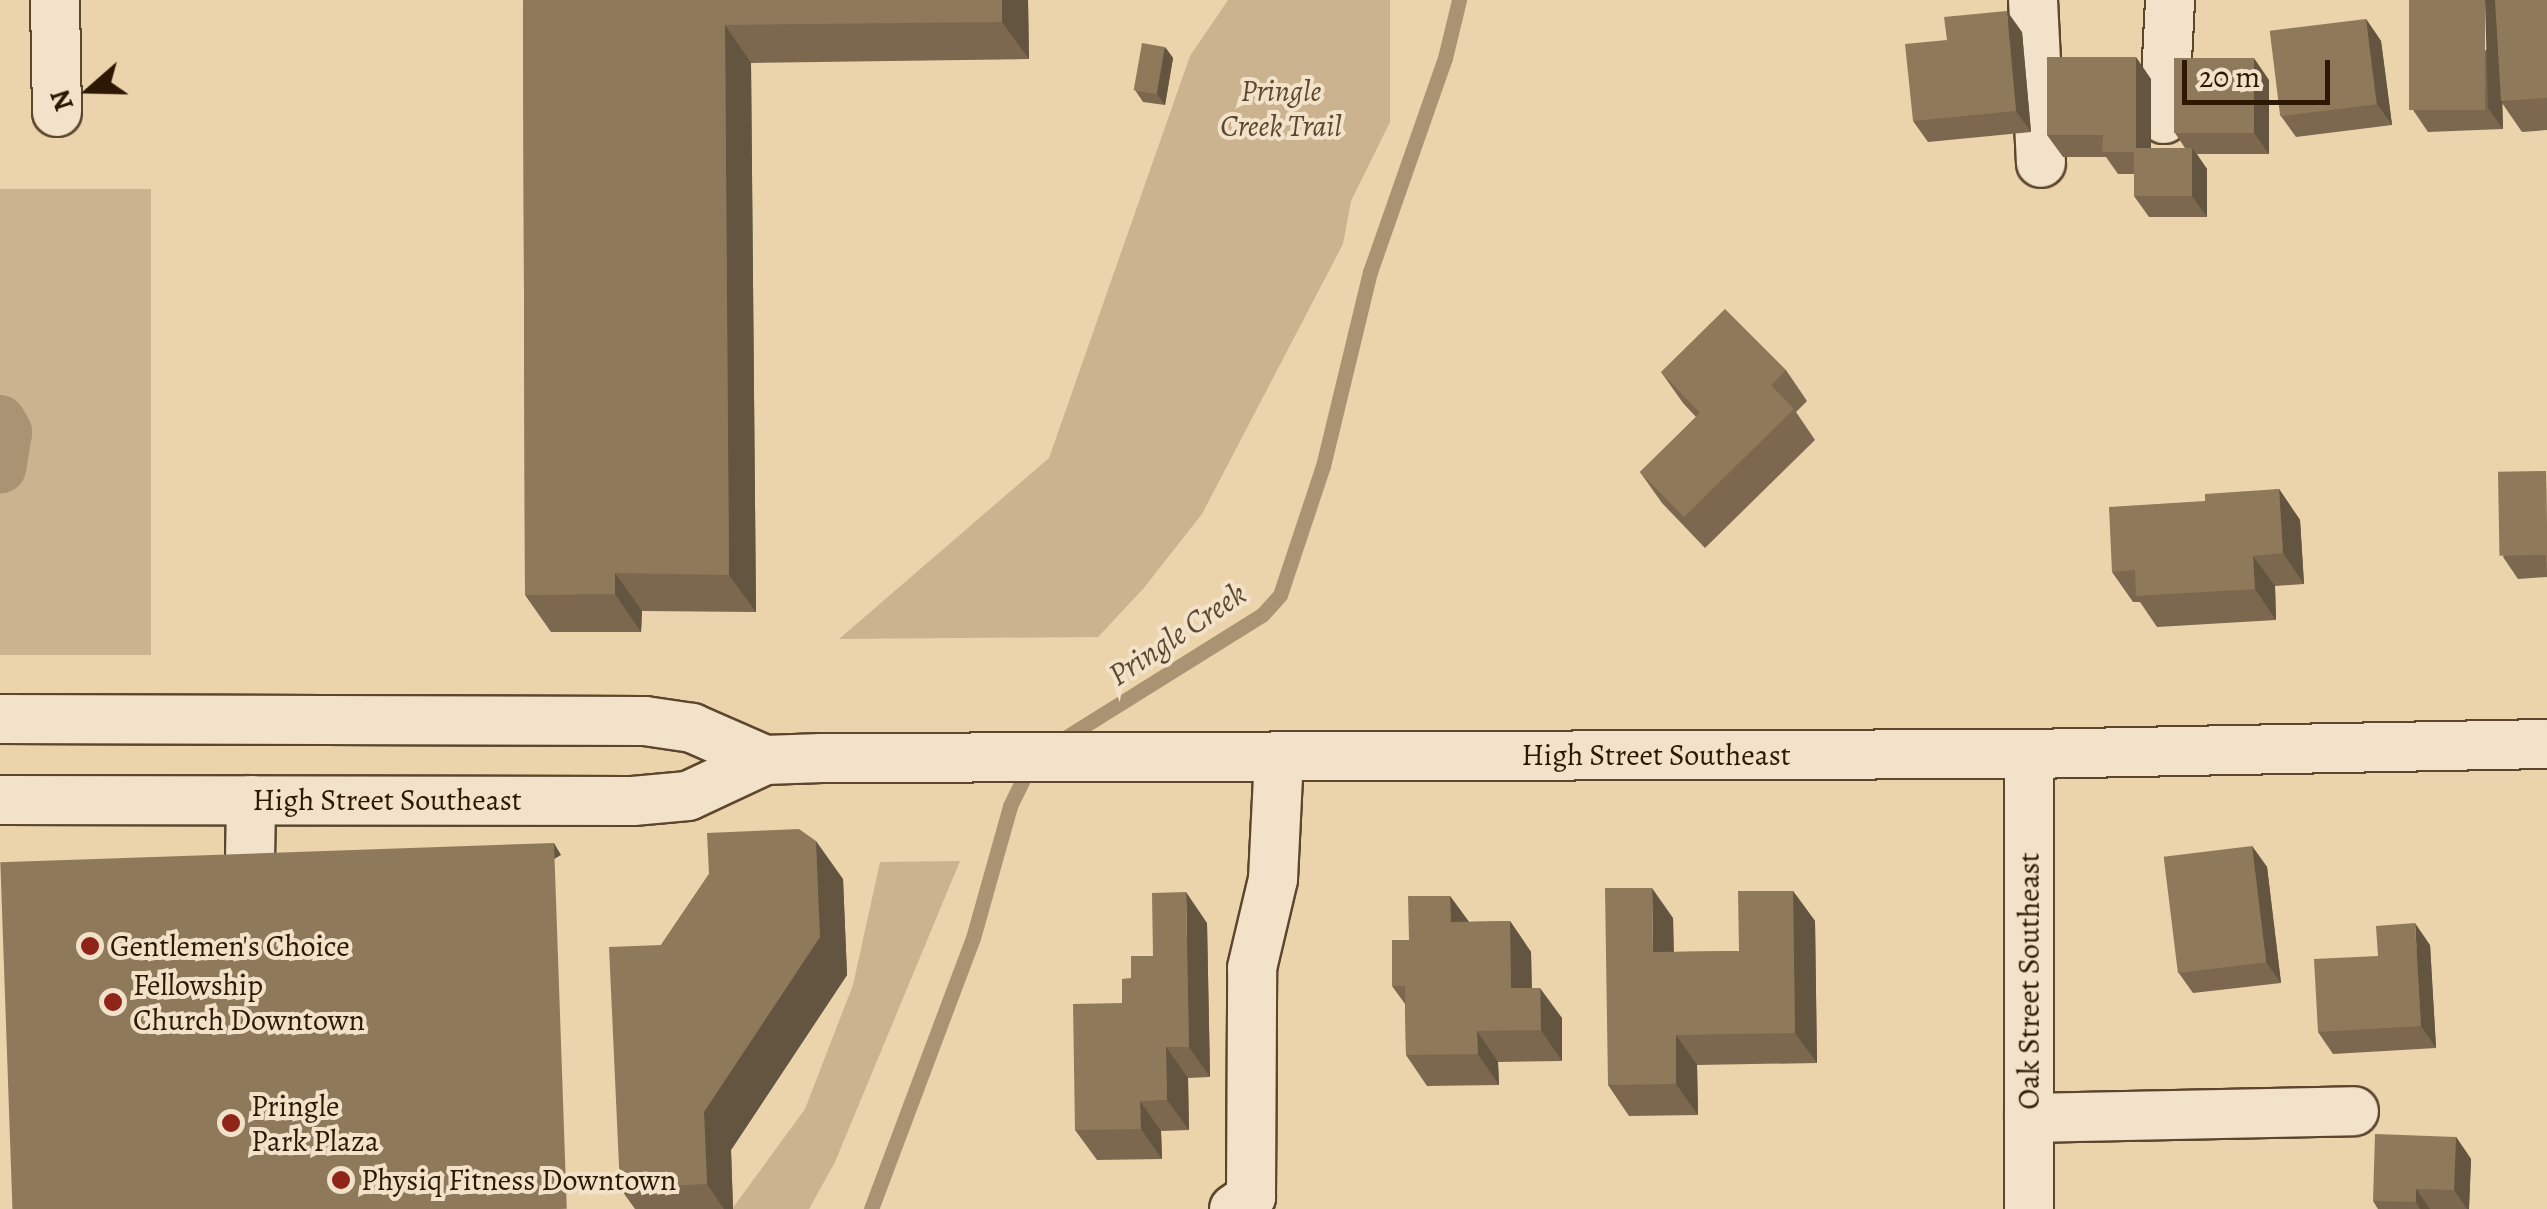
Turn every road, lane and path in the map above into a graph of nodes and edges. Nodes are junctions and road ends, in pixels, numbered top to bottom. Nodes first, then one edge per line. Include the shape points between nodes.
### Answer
1 (55, 0) edge
2 (2034, 0) edge
3 (2170, 0) edge
4 (57, 112) dead end
5 (2164, 118) dead end
6 (2040, 163) dead end
7 (0, 719) edge
8 (2547, 744) edge
9 (2029, 754) junction
10 (1280, 757) junction
11 (765, 760) junction
12 (0, 800) edge
13 (250, 800) junction
14 (250, 860) edge
15 (2354, 1111) dead end
16 (2029, 1118) junction
17 (1234, 1209) edge
18 (2029, 1209) edge

1 - 4 street
2 - 6 street
3 - 5 street
7 - 11 street, High Street Southeast via 645,721 692,728
8 - 9 street, High Street Southeast
9 - 10 street, High Street Southeast
9 - 16 street, Oak Street Southeast
10 - 11 street, High Street Southeast
10 - 17 street via 1274,880 1252,968 1251,1197
11 - 13 street, High Street Southeast via 688,796 634,801
12 - 13 street, High Street Southeast
13 - 14 street
15 - 16 street
16 - 18 street, Oak Street Southeast

